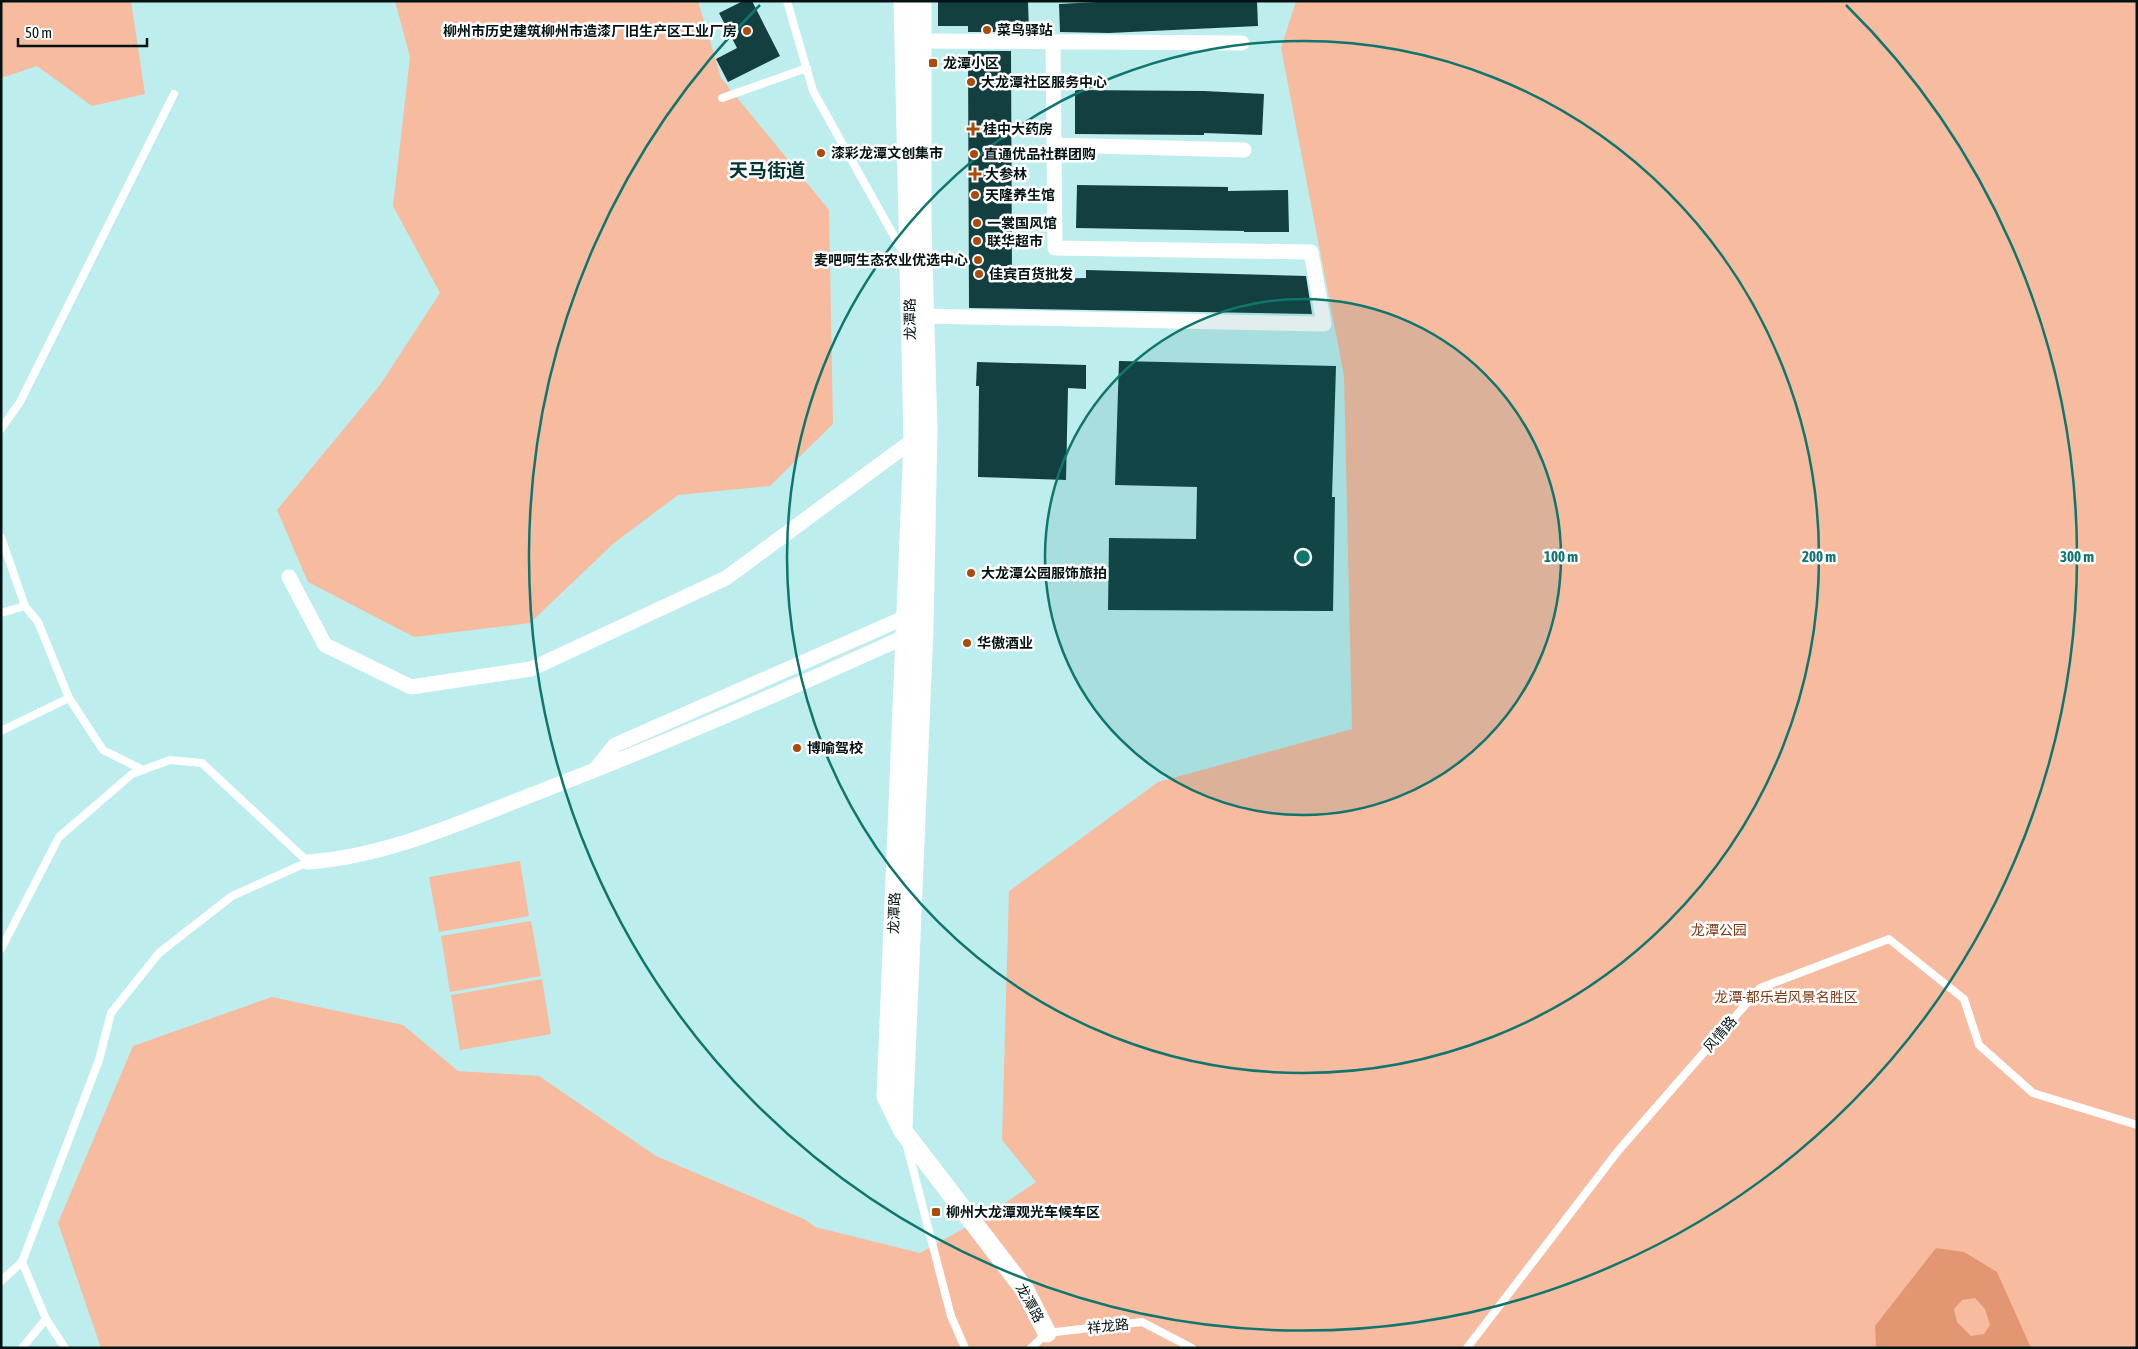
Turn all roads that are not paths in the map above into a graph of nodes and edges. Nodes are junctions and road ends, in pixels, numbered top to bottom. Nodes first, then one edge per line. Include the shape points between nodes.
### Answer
1 (787, 1) edge
2 (903, 1) edge
3 (922, 1) edge
4 (921, 40) junction
5 (1053, 42) junction
6 (1242, 43) dead end
7 (807, 68) junction
8 (174, 94) dead end
9 (722, 98) dead end
10 (1054, 145) junction
11 (1244, 150) dead end
12 (909, 262) junction
13 (924, 316) junction
14 (1, 429) edge
15 (920, 435) junction
16 (1, 536) edge
17 (4, 555) edge
18 (289, 577) dead end
19 (25, 606) junction
20 (1, 612) edge
21 (915, 613) junction
22 (924, 629) junction
23 (905, 637) junction
24 (912, 691) junction
25 (69, 698) junction
26 (1, 731) edge
27 (143, 770) junction
28 (594, 771) junction
29 (308, 862) junction
30 (1, 949) edge
31 (2137, 1124) edge
32 (903, 1131) junction
33 (22, 1262) junction
34 (1, 1281) edge
35 (46, 1319) junction
36 (1047, 1333) junction
37 (22, 1348) edge
38 (64, 1348) edge
39 (965, 1348) edge
40 (1031, 1348) edge
41 (1192, 1348) edge
42 (1468, 1348) edge

1 - 7 lane
2 - 12 street, 龙潭路
3 - 4 street, 龙潭路
4 - 5 street
4 - 13 street, 龙潭路
5 - 6 street
5 - 10 street
7 - 9 lane
7 - 12 lane via 813,91
8 - 14 lane via 20,402
10 - 11 street
10 - 13 street via 1054,248 1311,252 1324,324
12 - 15 street, 龙潭路
13 - 15 street, 龙潭路
15 - 18 street via 726,578 531,669 410,687 325,646
15 - 21 street, 龙潭路
16 - 17 lane
17 - 19 lane
19 - 20 lane
19 - 25 lane via 38,622
21 - 22 street, 龙潭路
21 - 23 street, 龙潭路
21 - 28 street via 615,745
22 - 23 street
22 - 24 street, 龙潭路
23 - 24 street, 龙潭路
23 - 28 street
24 - 32 street, 龙潭路 via 886,1096
25 - 26 lane
25 - 27 lane via 103,750
27 - 29 lane via 170,760 202,763
27 - 30 lane via 132,774 59,836
28 - 29 street via 425,836 333,860
29 - 33 lane via 232,896 159,953 111,1013 99,1060
31 - 42 lane, 风情路 via 2033,1093 1979,1045 1964,999 1889,939 1760,988 1618,1151
32 - 36 street, 龙潭路 via 1026,1290
32 - 39 lane via 951,1316
33 - 34 lane
33 - 35 lane
35 - 37 lane
35 - 38 lane
36 - 40 lane
36 - 41 lane, 祥龙路 via 1142,1322

